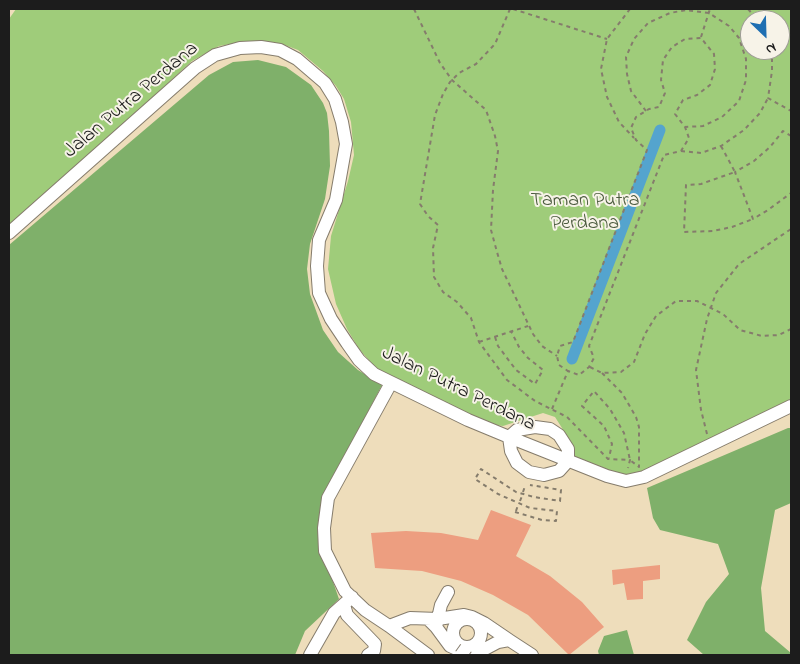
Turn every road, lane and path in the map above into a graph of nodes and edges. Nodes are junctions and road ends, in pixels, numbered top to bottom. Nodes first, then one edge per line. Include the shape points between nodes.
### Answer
1 (414, 9) edge
2 (512, 9) edge
3 (630, 9) edge
4 (710, 9) edge
5 (709, 13) junction
6 (701, 38) junction
7 (607, 39) junction
8 (772, 60) edge
9 (452, 80) junction
10 (768, 98) junction
11 (646, 111) junction
12 (791, 111) edge
13 (685, 126) junction
14 (791, 136) edge
15 (636, 140) junction
16 (721, 146) junction
17 (681, 151) junction
18 (735, 172) junction
19 (791, 193) edge
20 (753, 219) junction
21 (791, 229) edge
22 (9, 233) edge
23 (711, 308) junction
24 (528, 326) junction
25 (791, 329) edge
26 (511, 331) junction
27 (495, 337) junction
28 (479, 342) junction
29 (557, 356) junction
30 (589, 366) junction
31 (568, 371) junction
32 (602, 373) junction
33 (391, 383) junction
34 (791, 406) edge
35 (552, 409) junction
36 (509, 437) junction
37 (710, 445) junction
38 (608, 459) junction
39 (630, 460) junction
40 (568, 461) junction
41 (626, 480) junction
42 (523, 492) dead end
43 (522, 496) dead end
44 (520, 501) dead end
45 (518, 505) dead end
46 (448, 592) dead end
47 (348, 601) junction
48 (434, 622) junction
49 (389, 626) junction
50 (509, 640) junction
51 (310, 655) edge
52 (368, 655) edge
53 (428, 655) edge
54 (532, 655) edge

1 - 9 path via 440,63
2 - 7 path
2 - 9 path via 495,44 476,64
3 - 7 path
4 - 5 path
5 - 6 path
5 - 11 path via 670,12 648,23 634,39 626,57 627,74 631,91
5 - 13 path via 729,26 739,38 746,59 746,80 739,101 722,117 703,126
6 - 11 path via 685,39 672,47 663,60 661,80 665,93 659,107
6 - 13 path via 714,54 715,69 710,85 683,100 675,114
7 - 15 path via 601,69 607,97 619,122
8 - 10 path
9 - 24 path via 486,110 495,136 498,151 491,230 502,269
9 - 28 path via 435,115 420,204 438,225 434,277 443,292 471,318
10 - 12 path
10 - 16 path via 760,113 744,130
11 - 15 path via 636,117 631,128
13 - 17 path via 689,138
14 - 18 path via 784,130 754,161
15 - 29 path via 647,150 573,342 560,346
16 - 17 path via 701,153
16 - 18 path
17 - 30 path via 664,154 588,346 594,358
18 - 20 path
18 - 20 path via 701,184 686,185 684,232 713,231
19 - 20 path
21 - 23 path via 738,264 716,292
22 - 33 street, Jalan Putra Perdana via 195,68 215,55 240,48 280,50 297,58 325,84 335,99 346,144 336,200 319,240 319,293 331,319 359,360 374,374
23 - 25 path via 740,330 762,336 780,335
23 - 32 path via 697,301 676,301 656,316 634,362 621,372
23 - 37 path via 696,370
24 - 26 path
24 - 29 path via 542,346
26 - 27 path
26 - 27 path via 528,358 543,370 535,384 516,370
27 - 28 path
28 - 35 path via 507,380
29 - 31 path via 559,365
30 - 31 path via 578,375
30 - 32 path
31 - 35 path
32 - 39 path via 622,393 636,417 639,467
33 - 36 street, Jalan Putra Perdana
33 - 47 street via 328,498 325,551
34 - 37 street, Jalan Putra Perdana
35 - 38 path via 567,417
36 - 40 street, Jalan Putra Perdana
36 - 40 street via 517,430 550,429 568,448
36 - 40 street via 517,463 529,472 552,473 559,471
37 - 41 street, Jalan Putra Perdana via 644,477
38 - 39 path
38 - 39 path via 612,444 604,426 582,406 594,391 610,409 624,433
39 - 41 path
40 - 41 street, Jalan Putra Perdana
42 - 45 path via 525,485 561,490 560,501 516,492 481,469 474,479 530,508 557,511 556,521 516,512
43 - 44 path
46 - 48 street
47 - 49 street
47 - 51 street via 334,613
47 - 52 street via 347,616 375,644
48 - 49 street via 410,618
48 - 50 street via 464,615
48 - 50 street via 450,646 460,651 481,651
49 - 53 street
50 - 54 street

